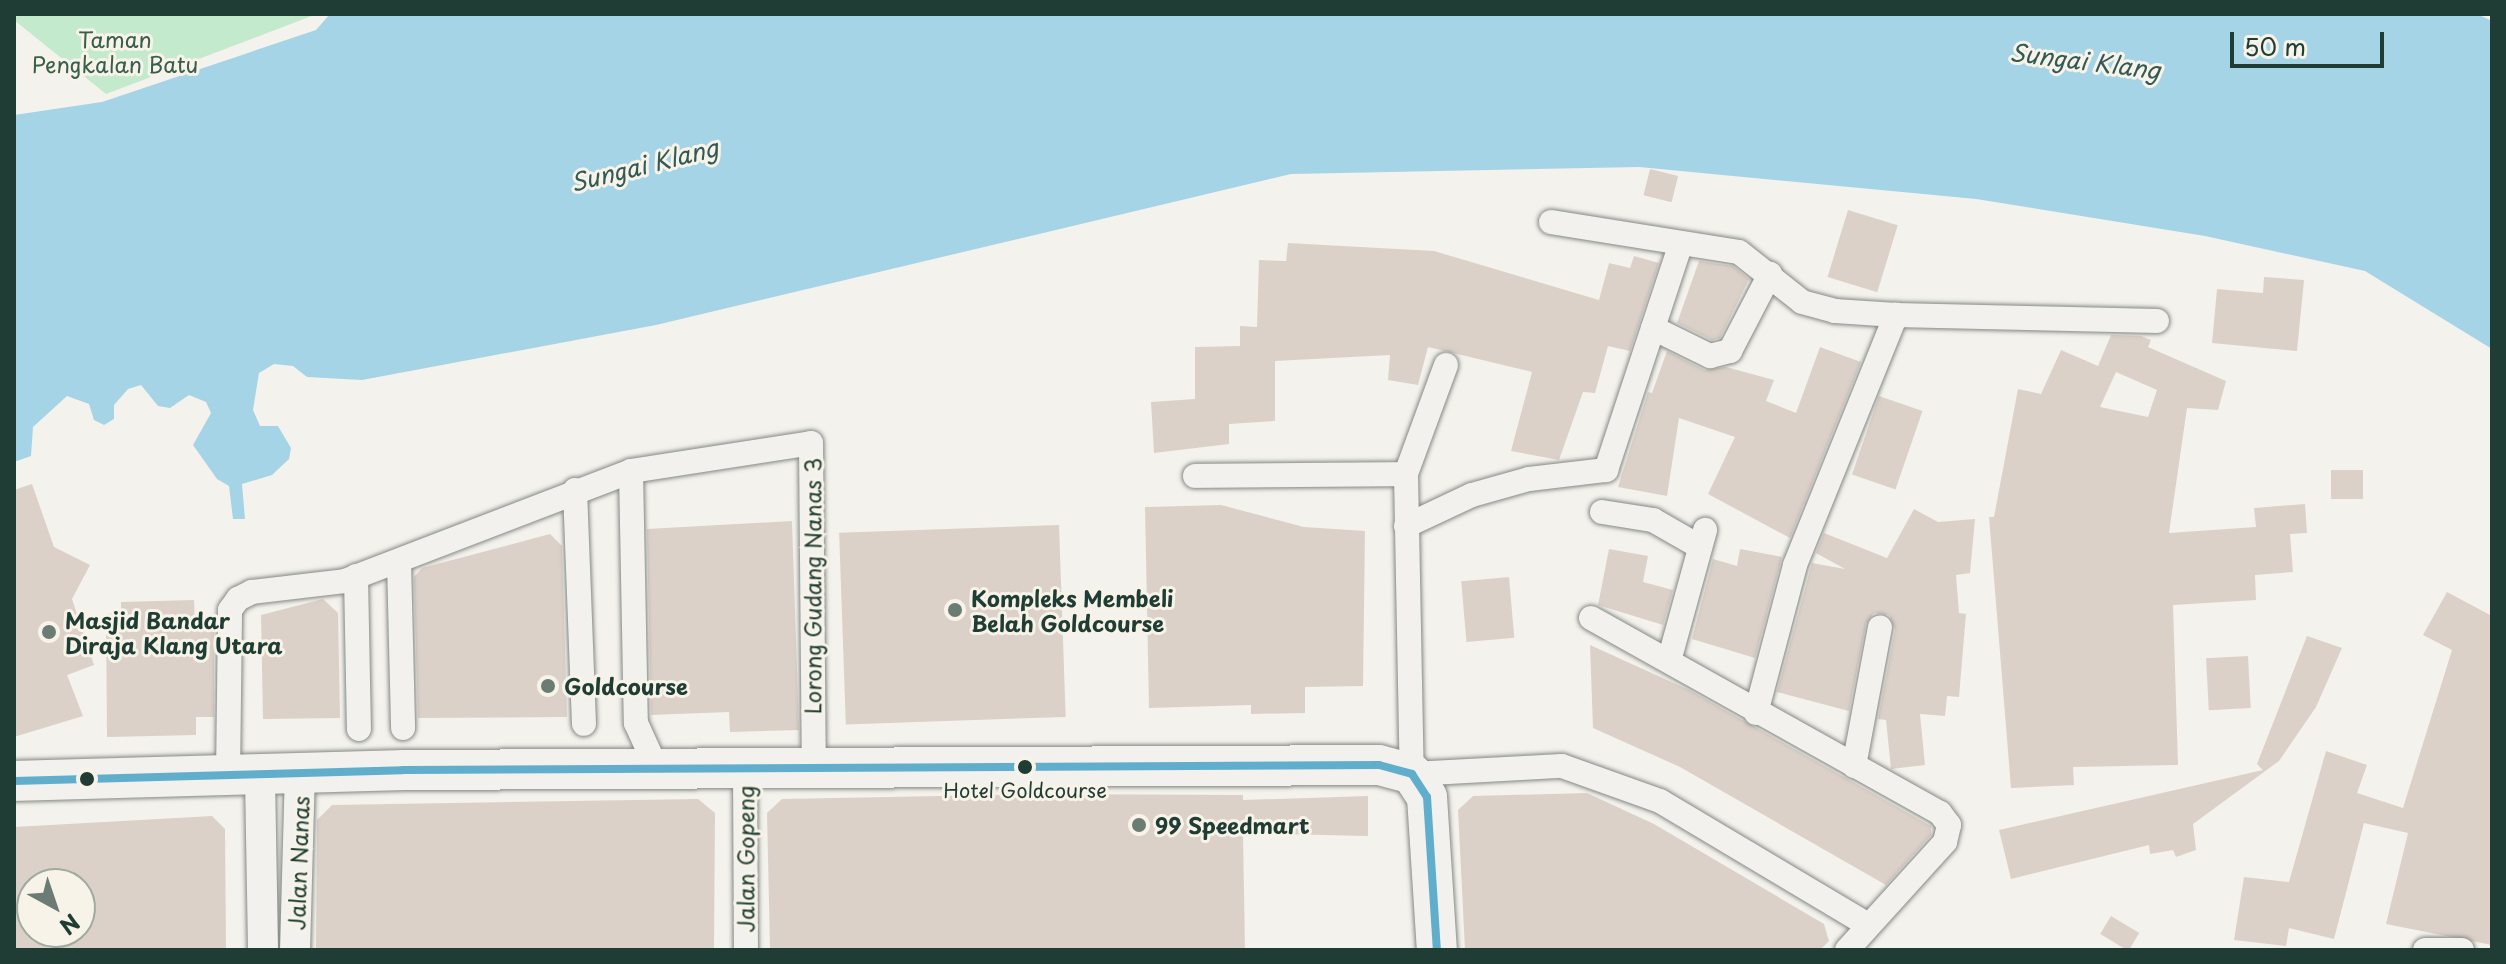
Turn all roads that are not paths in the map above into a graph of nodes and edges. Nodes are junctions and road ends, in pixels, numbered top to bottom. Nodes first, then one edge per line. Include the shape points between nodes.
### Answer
1 (1551, 222) dead end
2 (1680, 246) junction
3 (1770, 274) junction
4 (1896, 315) junction
5 (2157, 321) dead end
6 (1653, 328) junction
7 (1446, 365) dead end
8 (631, 471) junction
9 (1406, 474) junction
10 (1195, 476) dead end
11 (575, 490) junction
12 (1602, 512) dead end
13 (1406, 526) junction
14 (399, 561) junction
15 (356, 576) junction
16 (1591, 618) dead end
17 (1880, 627) dead end
18 (1669, 661) junction
19 (1756, 713) junction
20 (584, 724) dead end
21 (403, 728) dead end
22 (359, 729) dead end
23 (814, 762) junction
24 (1854, 766) junction
25 (656, 767) junction
26 (745, 767) junction
27 (1412, 774) junction
28 (300, 776) junction
29 (244, 777) junction
30 (14, 781) edge
31 (1868, 925) junction
32 (263, 950) edge
33 (295, 950) edge
34 (746, 950) edge
35 (1437, 950) edge
36 (1847, 950) edge
37 (2425, 950) edge
38 (2462, 950) edge

1 - 2 street
2 - 3 street via 1739,252
2 - 6 street
3 - 4 street via 1802,302 1835,311
3 - 6 street via 1730,351 1710,356
4 - 5 street
4 - 19 street via 1795,565
6 - 13 street via 1606,470 1529,479 1472,495
7 - 9 street
8 - 11 street
8 - 23 street, Lorong Gudang Nanas 3 via 811,443
8 - 25 street via 636,723
9 - 10 street
9 - 13 street
11 - 14 street
11 - 20 street
12 - 18 street via 1653,520 1702,538
13 - 27 street
14 - 15 street
14 - 21 street
15 - 22 street
15 - 29 street via 252,592 230,610
16 - 18 street
17 - 24 street
18 - 19 street
19 - 24 street
23 - 26 highway
23 - 27 highway via 1379,765
24 - 31 street via 1940,813 1949,825 1933,859
25 - 26 highway
25 - 28 highway
26 - 34 street, Jalan Gopeng
27 - 31 street via 1562,766 1660,801
27 - 35 highway via 1427,797 1433,826
28 - 29 highway
28 - 33 street, Jalan Nanas
29 - 30 highway
29 - 32 street, Jalan Nanas
31 - 36 street
37 - 38 street

